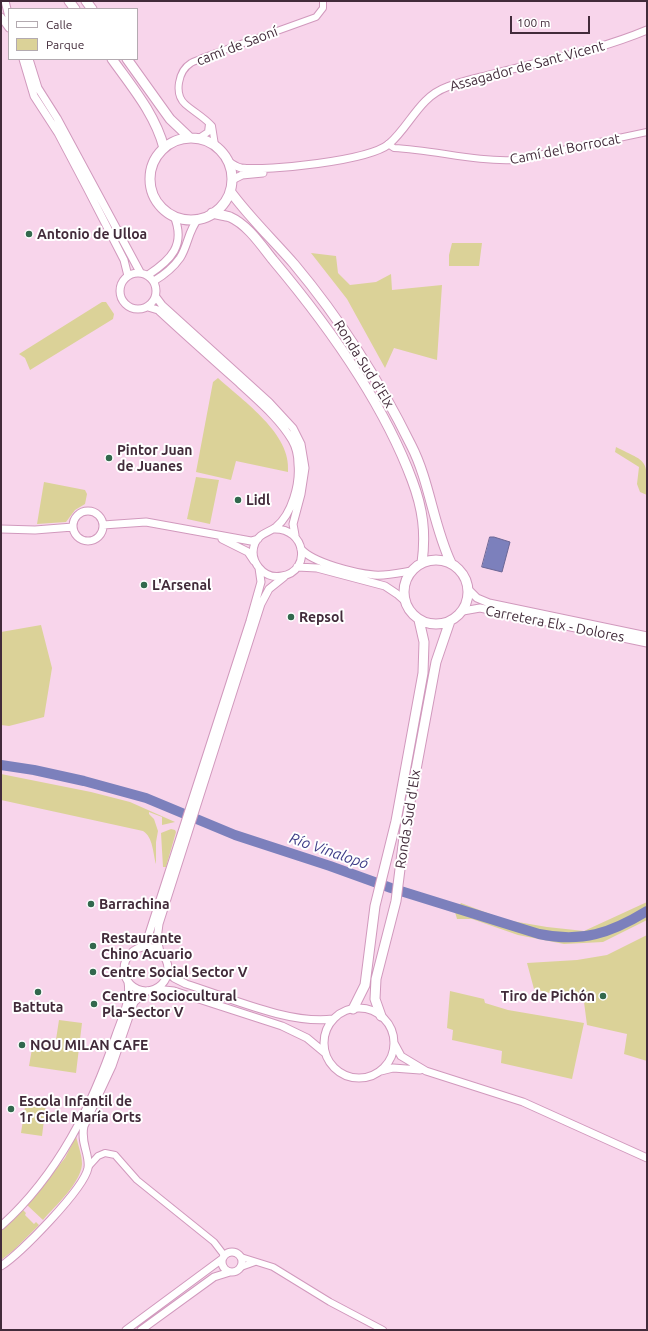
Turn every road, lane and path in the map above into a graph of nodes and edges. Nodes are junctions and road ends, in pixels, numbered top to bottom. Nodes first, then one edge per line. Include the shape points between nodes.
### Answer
1 (4, 1) edge
2 (323, 1) edge
3 (1, 5) edge
4 (8, 14) edge
5 (1, 17) edge
6 (8, 27) edge
7 (647, 30) edge
8 (23, 60) edge
9 (29, 60) edge
10 (113, 60) edge
11 (127, 60) edge
12 (209, 124) junction
13 (647, 132) edge
14 (190, 138) junction
15 (199, 138) junction
16 (388, 144) junction
17 (215, 145) junction
18 (164, 148) junction
19 (228, 161) junction
20 (312, 164) junction
21 (232, 180) junction
22 (230, 191) junction
23 (212, 214) junction
24 (174, 216) junction
25 (198, 219) junction
26 (140, 272) junction
27 (148, 275) junction
28 (128, 276) junction
29 (154, 281) junction
30 (156, 297) junction
31 (148, 307) junction
32 (103, 524) junction
33 (73, 527) junction
34 (1, 529) edge
35 (274, 529) junction
36 (215, 536) junction
37 (296, 537) junction
38 (258, 539) junction
39 (301, 548) junction
40 (422, 563) junction
41 (451, 563) junction
42 (257, 565) junction
43 (297, 567) junction
44 (411, 571) junction
45 (288, 575) junction
46 (469, 590) junction
47 (406, 602) junction
48 (463, 611) junction
49 (419, 620) junction
50 (450, 621) junction
51 (647, 636) edge
52 (647, 643) edge
53 (197, 796) junction
54 (185, 835) junction
55 (140, 947) junction
56 (160, 952) junction
57 (168, 971) junction
58 (128, 982) junction
59 (155, 989) junction
60 (147, 991) junction
61 (353, 1009) junction
62 (381, 1016) junction
63 (333, 1019) junction
64 (394, 1043) junction
65 (325, 1053) junction
66 (381, 1071) junction
67 (426, 1071) junction
68 (550, 1114) junction
69 (647, 1158) edge
70 (647, 1162) edge
71 (88, 1167) junction
72 (1, 1226) edge
73 (223, 1257) junction
74 (241, 1257) junction
75 (257, 1261) junction
76 (1, 1266) edge
77 (241, 1267) junction
78 (230, 1272) junction
79 (126, 1330) edge
80 (141, 1330) edge
81 (383, 1330) edge

1 - 3 main road
1 - 4 main road
2 - 12 street, camí de Saoní via 323,8 316,17 202,58 185,69 180,78 182,99
5 - 6 main road
7 - 16 main road, Assagador de Sant Vicent via 589,51 445,88 421,105 401,132
8 - 28 main road via 34,96 58,133 124,260
9 - 26 main road via 38,88 57,118
10 - 18 highway via 148,110 160,133
11 - 14 highway via 170,119
12 - 15 street via 208,132
12 - 17 street via 214,132
13 - 16 street, Camí del Borrocat via 515,160 498,161 394,148
14 - 15 highway
14 - 18 highway via 176,140
15 - 17 highway
16 - 20 main road, Assagador de Sant Vicent via 361,154
17 - 19 highway
18 - 24 highway via 155,159 150,185 155,198
19 - 20 main road, Assagador de Sant Vicent via 239,168 257,169
19 - 21 highway
20 - 21 main road, Assagador de Sant Vicent via 242,175
21 - 22 highway
22 - 23 highway via 223,204
22 - 41 highway, Ronda Sud d'Elx via 294,264 334,315 371,371 412,447
23 - 25 highway
23 - 40 highway, Ronda Sud d'Elx via 230,217 249,231 324,325 362,382 396,441 413,481 425,536
24 - 25 highway
24 - 27 main road via 178,237 174,251 167,261
25 - 29 main road via 191,226 180,257 169,271
26 - 27 main road
26 - 28 main road
27 - 29 main road
28 - 31 main road via 120,290 124,302 135,309
29 - 30 main road
30 - 31 main road
30 - 37 main road via 269,402 293,428 301,444 305,468 293,524
31 - 35 main road via 158,310 266,407 285,428 293,442 299,466 294,494 283,521
32 - 33 main road via 98,515 88,511 76,516
32 - 33 main road via 101,535 90,542 78,538
32 - 36 main road via 146,522 172,525
33 - 34 main road
35 - 37 main road via 286,530
35 - 38 main road via 262,534
36 - 38 main road via 251,541
36 - 42 main road via 248,552
37 - 39 main road
38 - 42 main road via 254,550
39 - 43 main road
39 - 44 main road via 320,562 373,575
40 - 41 highway via 442,560
40 - 44 highway
41 - 46 highway via 463,574
42 - 45 main road via 275,577
42 - 53 main road via 261,582 259,590
43 - 45 main road
43 - 47 main road via 317,568 385,586
44 - 47 highway via 404,589
45 - 53 main road via 274,584 261,604
46 - 48 highway
46 - 51 main road, Carretera Elx - Dolores via 477,598 490,603
47 - 49 highway
48 - 50 highway
48 - 52 main road, Carretera Elx - Dolores via 480,608
49 - 50 highway via 429,624
49 - 61 highway, Ronda Sud d'Elx via 424,642 423,673 390,845 378,891 365,985
50 - 62 highway, Ronda Sud d'Elx via 436,662 409,802 397,896 375,989 375,999
53 - 54 main road
54 - 55 main road via 147,940
54 - 56 main road via 159,924 157,939
55 - 56 main road via 150,947
55 - 58 main road via 126,959 124,970
56 - 57 main road via 166,960
57 - 59 main road via 164,982
57 - 63 main road via 174,978 186,984 284,1015 313,1021
58 - 60 main road via 136,989
58 - 72 main road via 128,999 110,1054 76,1132 48,1176
59 - 60 main road
59 - 65 main road via 174,991 282,1026 307,1038
60 - 71 main road via 134,1002 112,1066 84,1126 83,1142
61 - 62 main road via 372,1011
61 - 63 main road via 344,1011
62 - 64 main road via 390,1028
63 - 65 main road via 325,1035
64 - 66 main road via 390,1059
64 - 67 main road via 401,1056
65 - 66 main road via 332,1066 348,1077 364,1078
66 - 67 main road via 393,1068
67 - 68 main road via 523,1102
68 - 69 main road
68 - 70 main road
71 - 73 street via 98,1156 105,1153 115,1155 134,1177 214,1242
71 - 76 main road via 76,1189 62,1206 32,1239
73 - 74 main road via 233,1252
73 - 78 main road via 224,1269
73 - 79 main road
74 - 75 street
74 - 77 main road
75 - 77 street
75 - 81 street via 273,1267 330,1302
77 - 78 main road
78 - 80 main road via 214,1277

